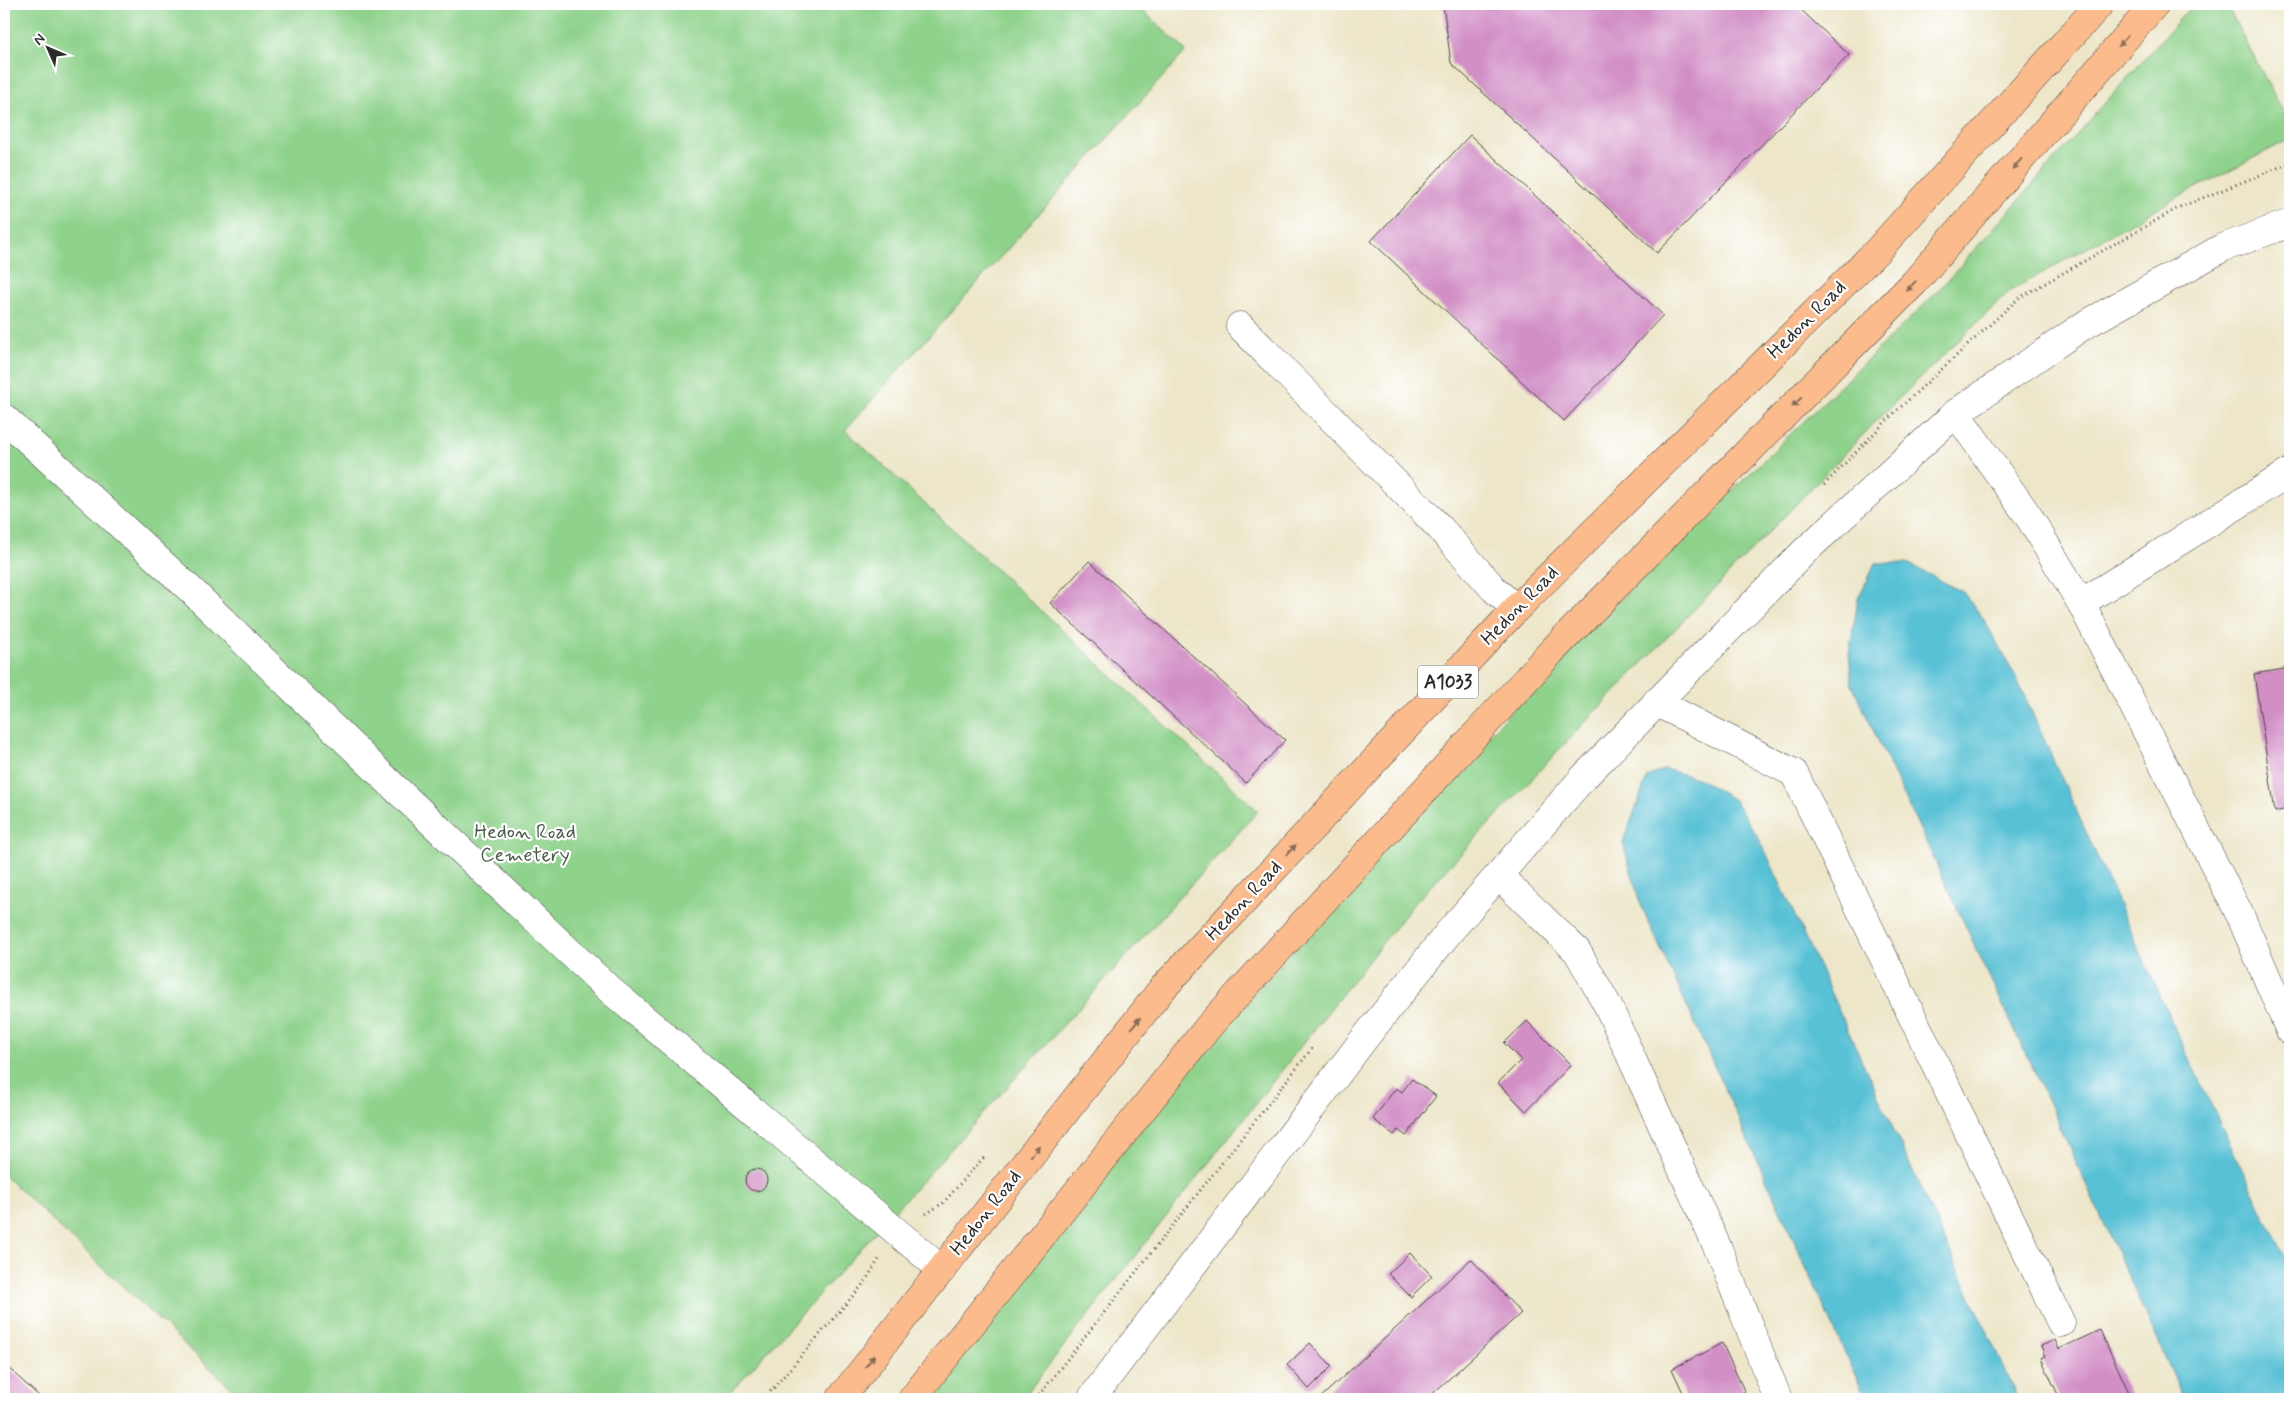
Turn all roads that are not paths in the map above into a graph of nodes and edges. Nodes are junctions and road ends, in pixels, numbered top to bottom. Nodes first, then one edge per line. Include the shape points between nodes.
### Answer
1 (2100, 4) edge
2 (2155, 4) edge
3 (2290, 223) edge
4 (1240, 326) dead end
5 (1956, 413) junction
6 (4, 418) edge
7 (2290, 472) edge
8 (2081, 603) junction
9 (1516, 609) junction
10 (1656, 702) junction
11 (1499, 876) junction
12 (2290, 1031) edge
13 (942, 1270) junction
14 (2061, 1323) dead end
15 (840, 1399) edge
16 (912, 1399) edge
17 (1091, 1399) edge
18 (1778, 1399) edge

1 - 9 highway, Hedon Road / A1033 via 1877,251
2 -> 16 highway, A1033 via 1914,283 1552,651 1208,1026
3 - 5 lane via 2222,248 2083,326
4 - 9 lane
5 - 8 lane via 2029,517
5 - 10 lane via 1806,550
6 - 13 lane via 192,591 610,990
7 - 8 lane
8 - 12 lane via 2240,916
13 -> 9 highway, Hedon Road / A1033 via 1162,989
10 - 11 lane via 1583,778
10 - 14 lane via 1794,773
11 - 17 lane via 1449,932 1364,1039
11 - 18 lane via 1577,951 1608,1006 1719,1251
15 -> 13 highway, Hedon Road / A1033

